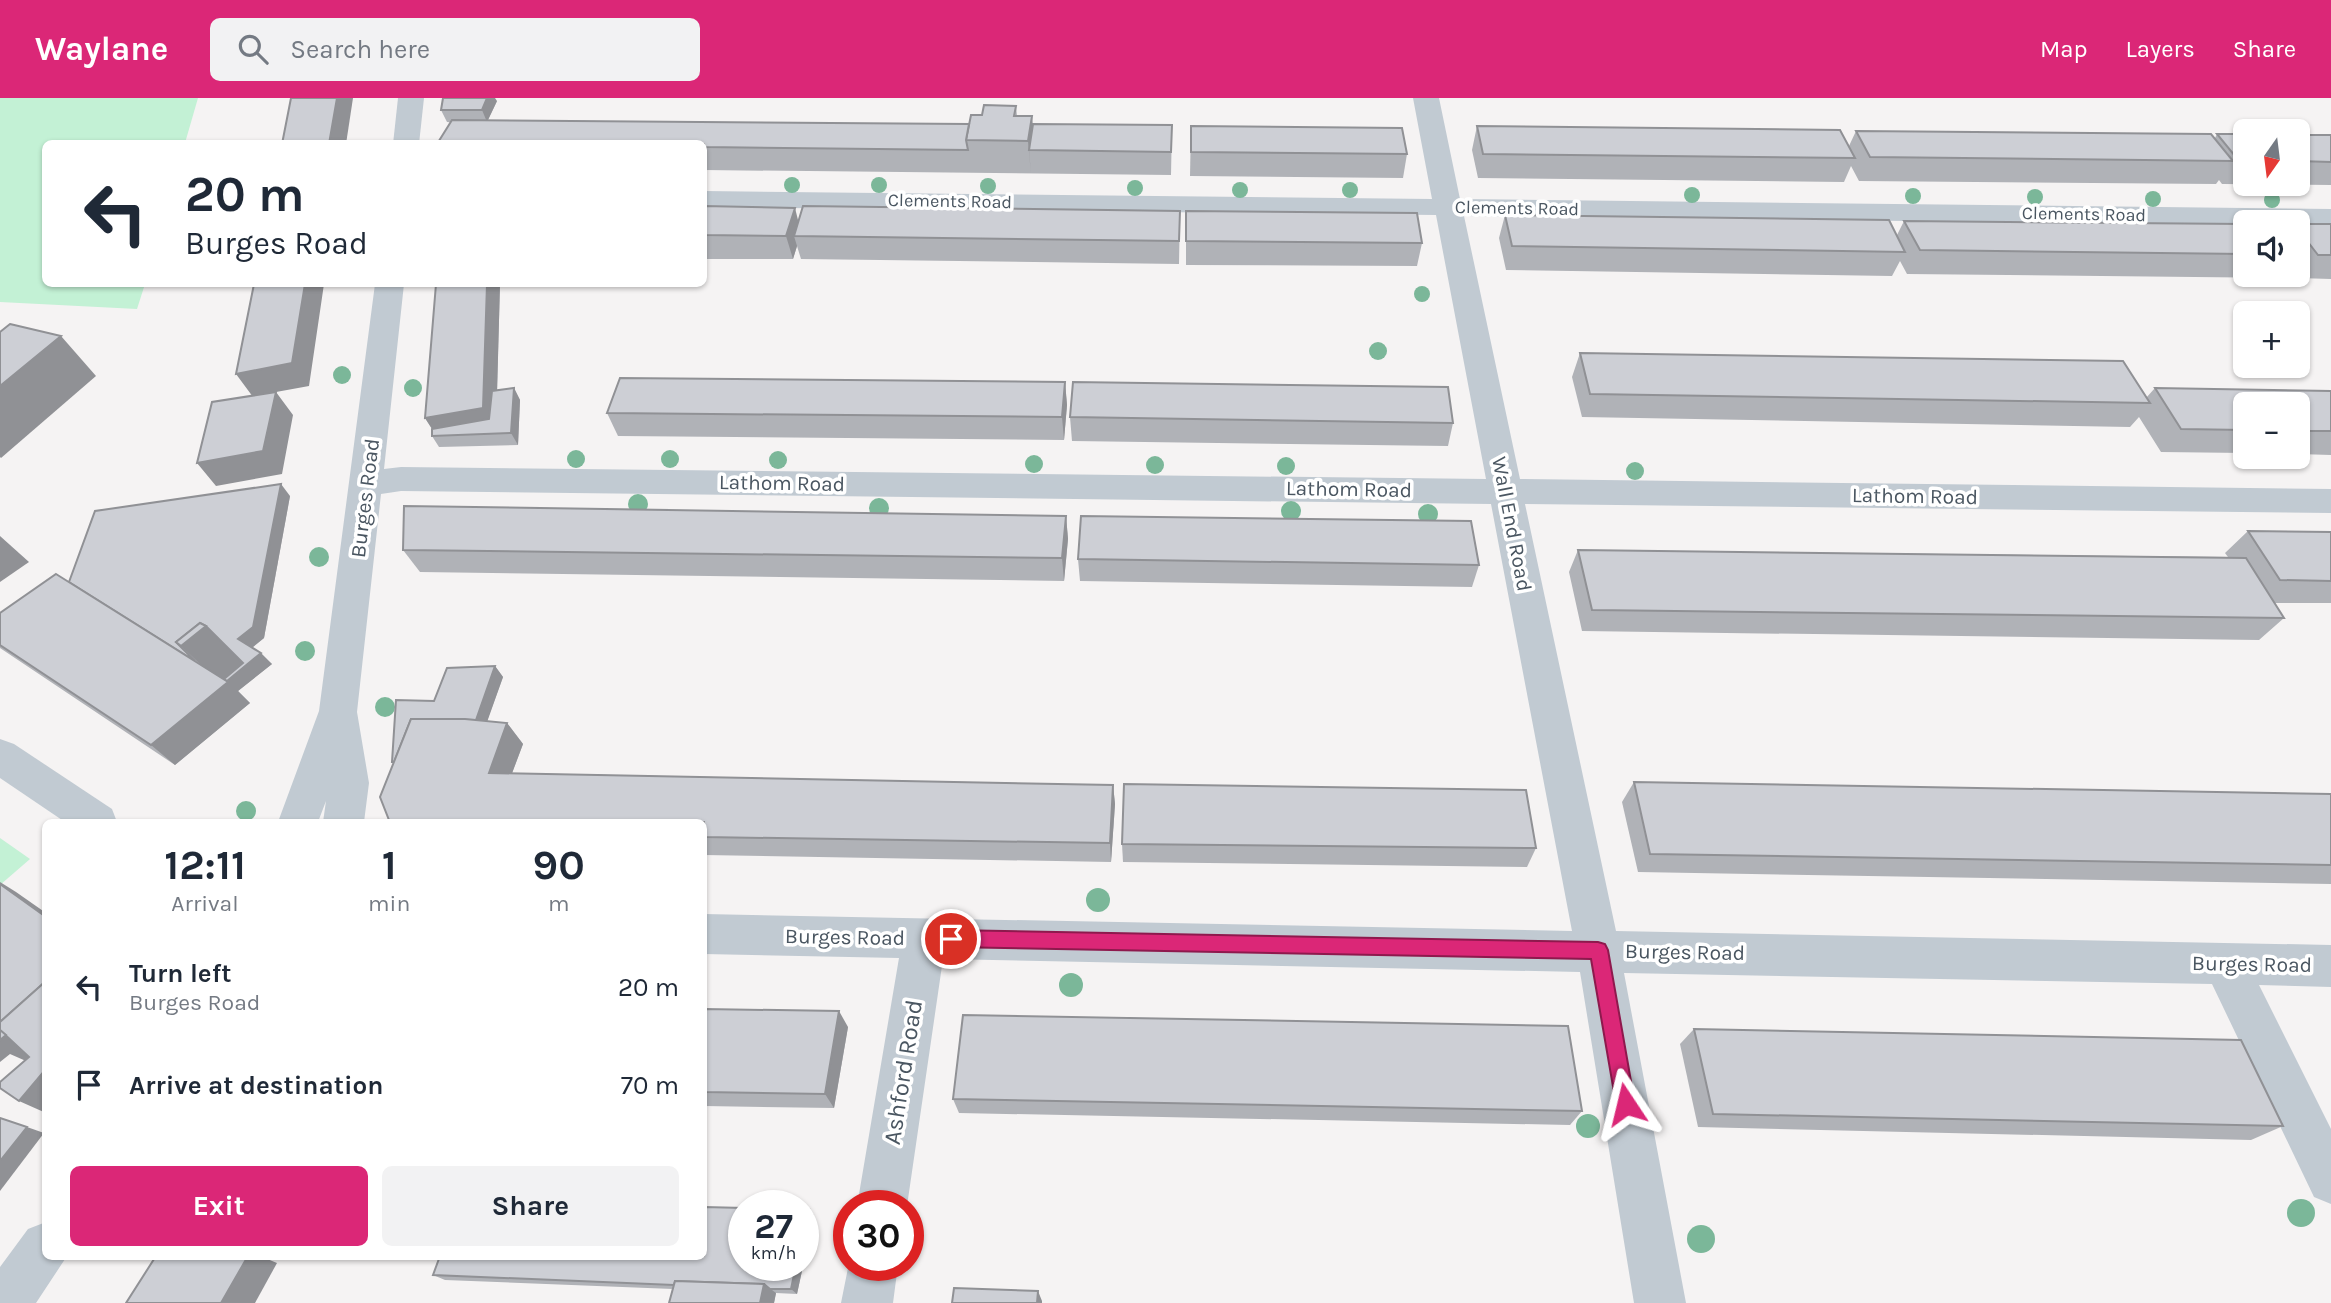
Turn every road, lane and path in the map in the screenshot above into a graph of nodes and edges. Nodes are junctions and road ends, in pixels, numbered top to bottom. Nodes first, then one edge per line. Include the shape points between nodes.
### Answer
1 (411, 98) edge
2 (1426, 98) edge
3 (406, 140) edge
4 (707, 199) edge
5 (1448, 207) junction
6 (2331, 217) edge
7 (389, 287) edge
8 (366, 484) junction
9 (1505, 490) junction
10 (2331, 501) edge
11 (338, 711) junction
12 (0, 756) edge
13 (93, 819) edge
14 (299, 819) edge
15 (343, 819) edge
16 (707, 934) edge
17 (924, 938) junction
18 (1598, 950) junction
19 (2225, 964) junction
20 (2331, 966) edge
21 (2331, 1180) edge
22 (885, 1190) edge
23 (42, 1252) edge
24 (870, 1281) edge
25 (5, 1303) edge
26 (867, 1303) edge
27 (1660, 1303) edge

1 - 3 street
2 - 5 street, Wall End Road
4 - 5 street, Clements Road
5 - 6 street, Clements Road
5 - 9 street, Wall End Road
7 - 8 street, Burges Road
8 - 9 street, Lathom Road via 401,479
8 - 11 street, Burges Road
9 - 10 street, Lathom Road
9 - 18 street, Wall End Road
11 - 14 street, Burges Road
11 - 15 street, Burges Road via 349,783
12 - 13 street
16 - 17 street, Burges Road
17 - 18 street, Burges Road
17 - 22 street, Ashford Road
18 - 19 street, Burges Road
18 - 27 street, Wall End Road
19 - 20 street, Burges Road
19 - 21 street
23 - 25 street
24 - 26 street

